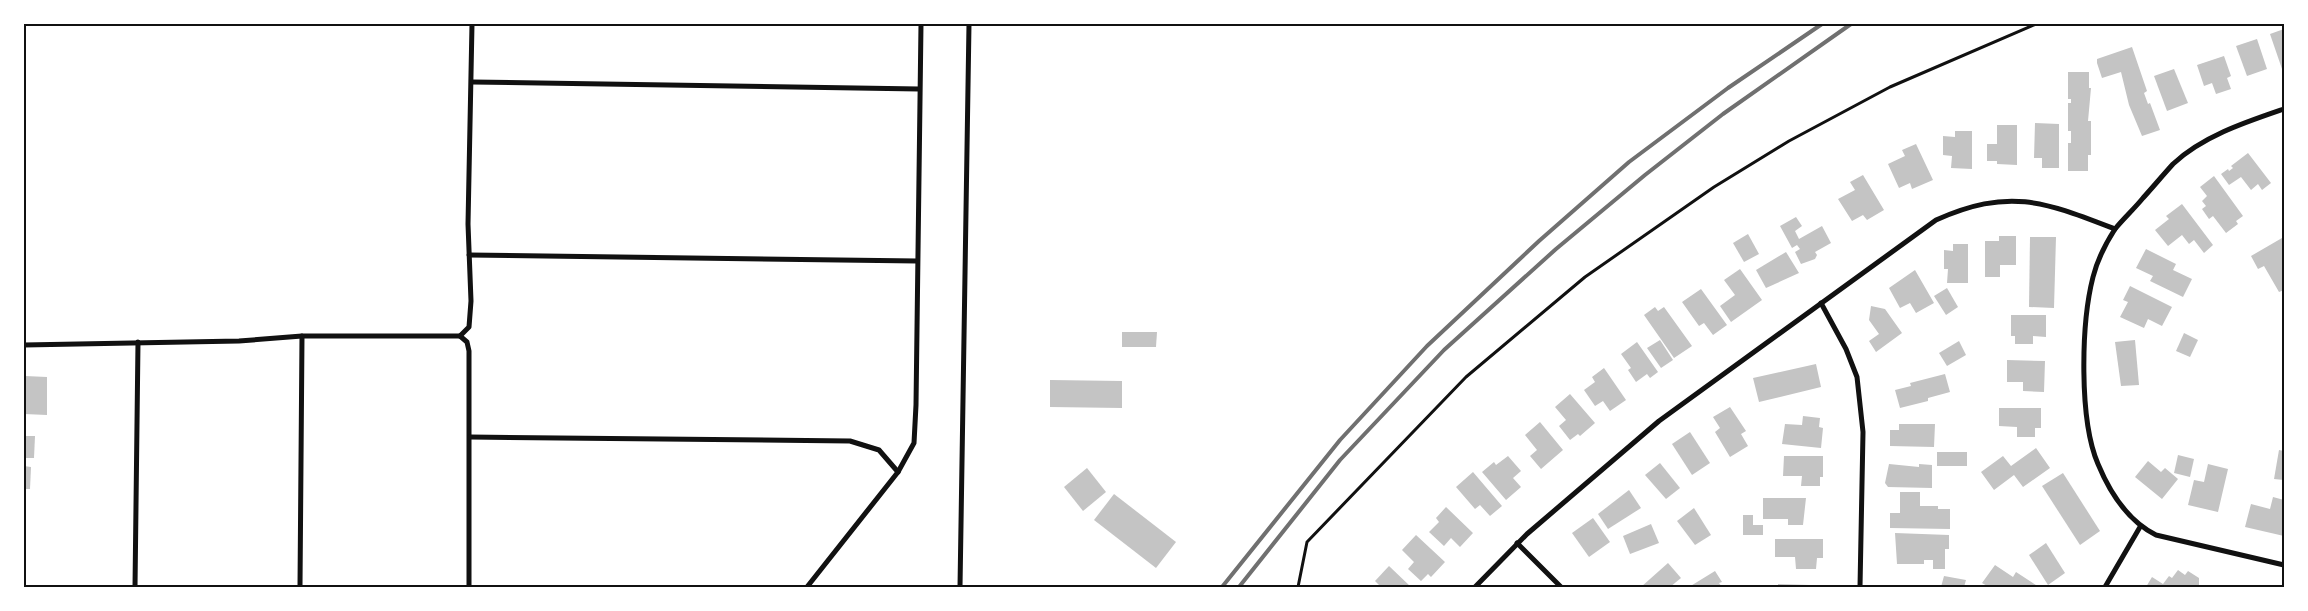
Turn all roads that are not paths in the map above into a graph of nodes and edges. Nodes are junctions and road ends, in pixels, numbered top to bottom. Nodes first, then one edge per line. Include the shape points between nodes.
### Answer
1 (472, 24) edge
2 (921, 24) edge
3 (969, 24) edge
4 (472, 82) junction
5 (920, 89) junction
6 (2284, 109) edge
7 (2116, 229) junction
8 (469, 255) junction
9 (917, 261) junction
10 (1821, 303) junction
11 (302, 336) junction
12 (460, 336) junction
13 (138, 342) junction
14 (24, 345) edge
15 (470, 437) junction
16 (898, 472) junction
17 (2140, 527) junction
18 (1517, 543) junction
19 (2284, 566) edge
20 (136, 587) edge
21 (300, 587) edge
22 (469, 587) edge
23 (807, 587) edge
24 (960, 587) edge
25 (1475, 587) edge
26 (1560, 587) edge
27 (1860, 587) edge
28 (2105, 587) edge

1 - 4 street
2 - 5 street
3 - 24 street
4 - 5 street
4 - 8 street
5 - 9 street
6 - 7 street via 2230,130 2196,148 2174,164
7 - 10 street via 2055,206 2007,201 1958,210 1936,220
7 - 17 street via 2103,250 2093,277 2084,351 2084,392 2097,463 2126,513
8 - 9 street
8 - 12 street via 469,328
9 - 16 street via 914,443
10 - 18 street via 1659,421
10 - 27 street via 1857,377 1863,432
11 - 12 street
11 - 13 street via 239,341
11 - 21 street
12 - 15 street via 467,342 469,351
13 - 14 street
13 - 20 street
15 - 16 street via 850,441 879,450
15 - 22 street
16 - 23 street
17 - 19 street via 2156,535
17 - 28 street
18 - 25 street
18 - 26 street

